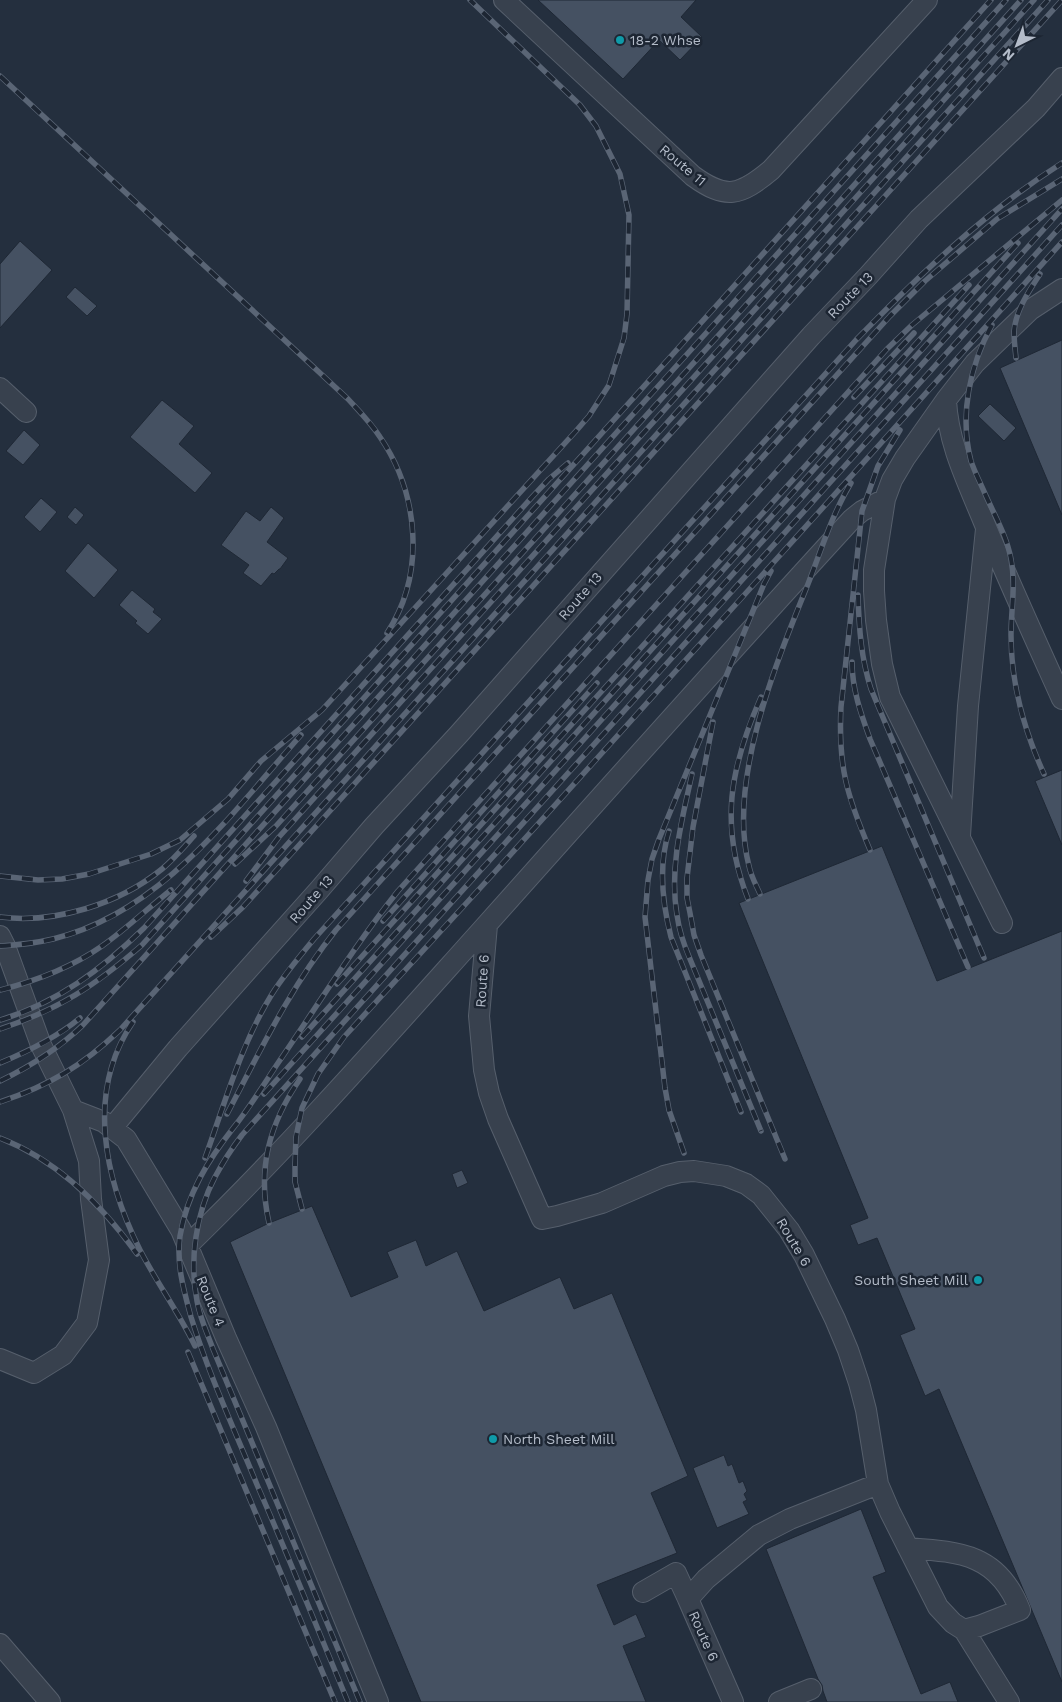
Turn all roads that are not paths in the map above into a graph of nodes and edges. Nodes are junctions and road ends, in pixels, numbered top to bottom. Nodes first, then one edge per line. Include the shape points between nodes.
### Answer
1 (504, 0) edge
2 (927, 0) edge
3 (1062, 78) edge
4 (1062, 289) edge
5 (0, 388) edge
6 (946, 400) junction
7 (26, 412) dead end
8 (885, 499) junction
9 (986, 527) junction
10 (1062, 699) edge
11 (960, 838) junction
12 (1002, 923) dead end
13 (487, 925) junction
14 (0, 936) edge
15 (73, 1110) junction
16 (112, 1128) junction
17 (188, 1245) junction
18 (0, 1358) edge
19 (878, 1484) junction
20 (908, 1548) junction
21 (643, 1592) dead end
22 (688, 1599) junction
23 (964, 1630) junction
24 (0, 1644) edge
25 (803, 1695) edge
26 (50, 1702) edge
27 (378, 1702) edge
28 (733, 1702) edge
29 (779, 1702) edge
30 (1008, 1702) edge

1 - 2 street, Route 11 via 692,176 714,190 728,193 745,189 770,170
3 - 16 street, Route 13 via 1036,108 919,219 811,336 178,1048
4 - 6 street via 1046,298 1011,328 975,363
5 - 7 street
6 - 8 street via 905,458
6 - 9 street via 952,439
8 - 11 street via 874,570 882,664 890,697
8 - 13 street via 852,520
9 - 10 street
9 - 11 street via 968,706
11 - 12 street
13 - 17 street via 303,1129
13 - 19 street, Route 6 via 479,1016 484,1070 498,1119 542,1219 602,1203 680,1172 726,1176 746,1184 761,1195 789,1230 804,1256 848,1350 866,1410
14 - 15 street via 41,1045
15 - 16 street, Route 4
15 - 18 street via 89,1161 99,1260 87,1323 63,1355 34,1373
16 - 17 street, Route 4 via 126,1139
17 - 27 street, Route 4
19 - 20 street
19 - 22 street, Route 6 via 759,1535 706,1579
20 - 23 street via 938,1607
20 - 23 street via 964,1554 995,1570 1010,1588 1020,1610
21 - 22 street via 676,1573
22 - 28 street, Route 6
23 - 30 street
24 - 26 street
25 - 29 street

